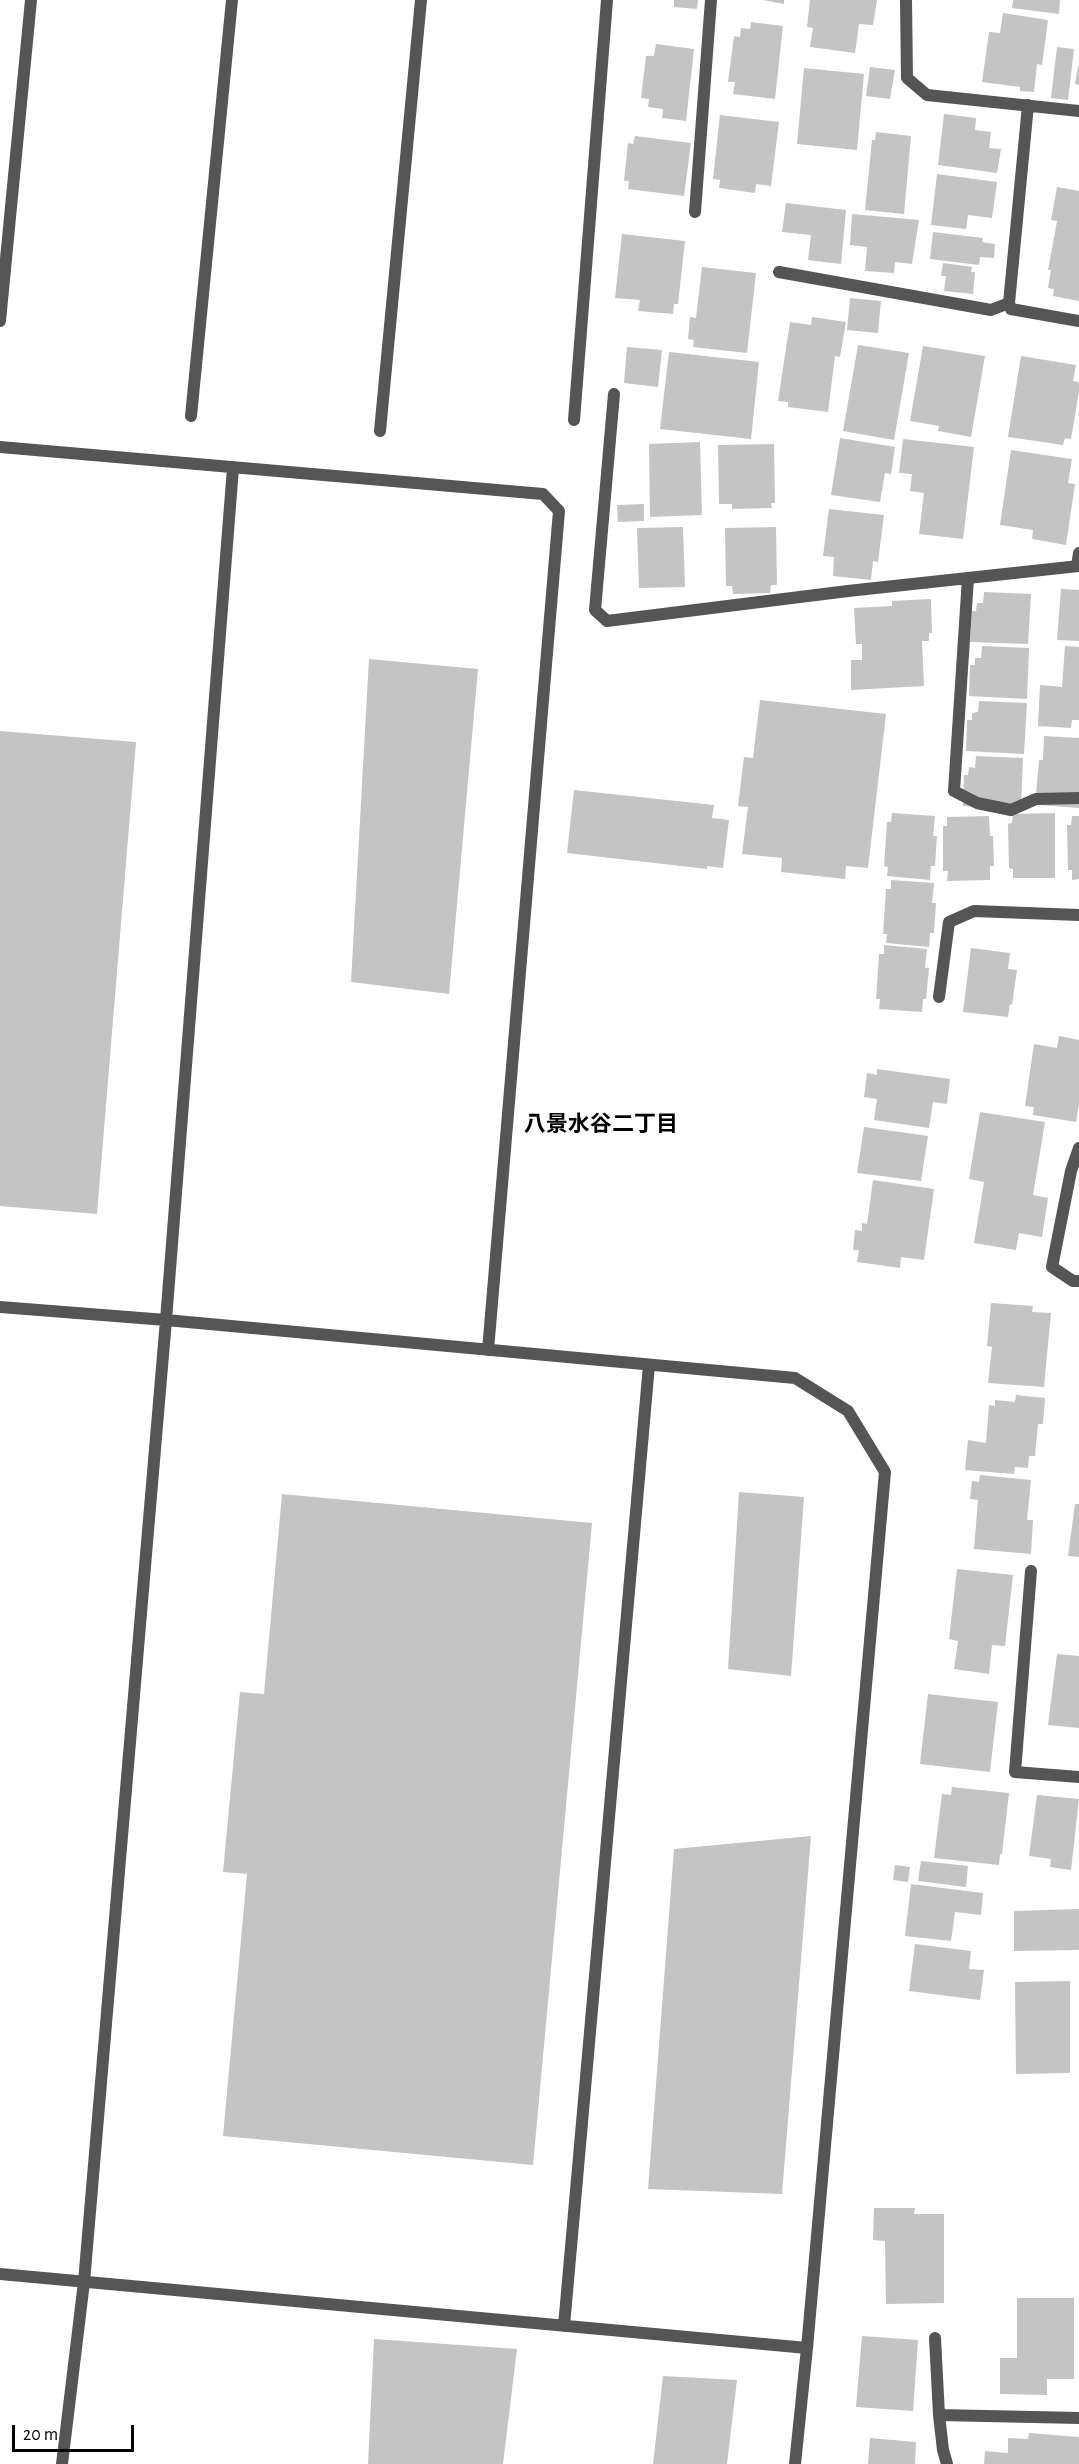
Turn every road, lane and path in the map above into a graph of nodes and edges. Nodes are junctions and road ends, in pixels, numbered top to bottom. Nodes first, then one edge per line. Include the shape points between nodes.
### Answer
1 (31, 0) edge
2 (232, 0) edge
3 (421, 0) edge
4 (607, 0) edge
5 (711, 0) edge
6 (906, 0) edge
7 (1028, 105) junction
8 (1079, 111) edge
9 (695, 212) dead end
10 (779, 272) dead end
11 (1009, 303) junction
12 (0, 321) edge
13 (1079, 321) edge
14 (614, 394) dead end
15 (191, 416) dead end
16 (573, 420) dead end
17 (380, 431) dead end
18 (0, 447) edge
19 (233, 468) junction
20 (1078, 561) edge
21 (968, 578) junction
22 (1079, 798) edge
23 (1079, 915) edge
24 (939, 998) dead end
25 (1079, 1148) edge
26 (1079, 1281) edge
27 (0, 1307) edge
28 (166, 1320) junction
29 (488, 1350) junction
30 (649, 1365) junction
31 (1031, 1571) dead end
32 (1079, 1777) edge
33 (0, 2274) edge
34 (84, 2282) junction
35 (564, 2326) junction
36 (935, 2338) dead end
37 (807, 2348) junction
38 (939, 2415) junction
39 (1079, 2418) edge
40 (62, 2464) edge
41 (795, 2464) edge
42 (947, 2464) edge

1 - 12 street
2 - 15 street
3 - 17 street
4 - 16 street
5 - 9 street
6 - 7 street via 907,78 927,95
7 - 8 street
7 - 11 street
10 - 11 street via 991,310
11 - 13 street via 1011,309
14 - 21 street via 595,610 607,621
18 - 19 street
19 - 28 street
19 - 29 street via 543,494 559,511
20 - 21 street
21 - 22 street via 954,791 977,803 1011,810 1036,799
23 - 24 street via 974,911 949,922
25 - 26 street via 1052,1267
27 - 28 street
28 - 29 street
28 - 34 street
29 - 30 street
30 - 35 street
30 - 37 street via 795,1378 848,1411 885,1472
31 - 32 street via 1015,1772
33 - 34 street
34 - 35 street
34 - 40 street
35 - 37 street
36 - 38 street
37 - 41 street
38 - 39 street
38 - 42 street

